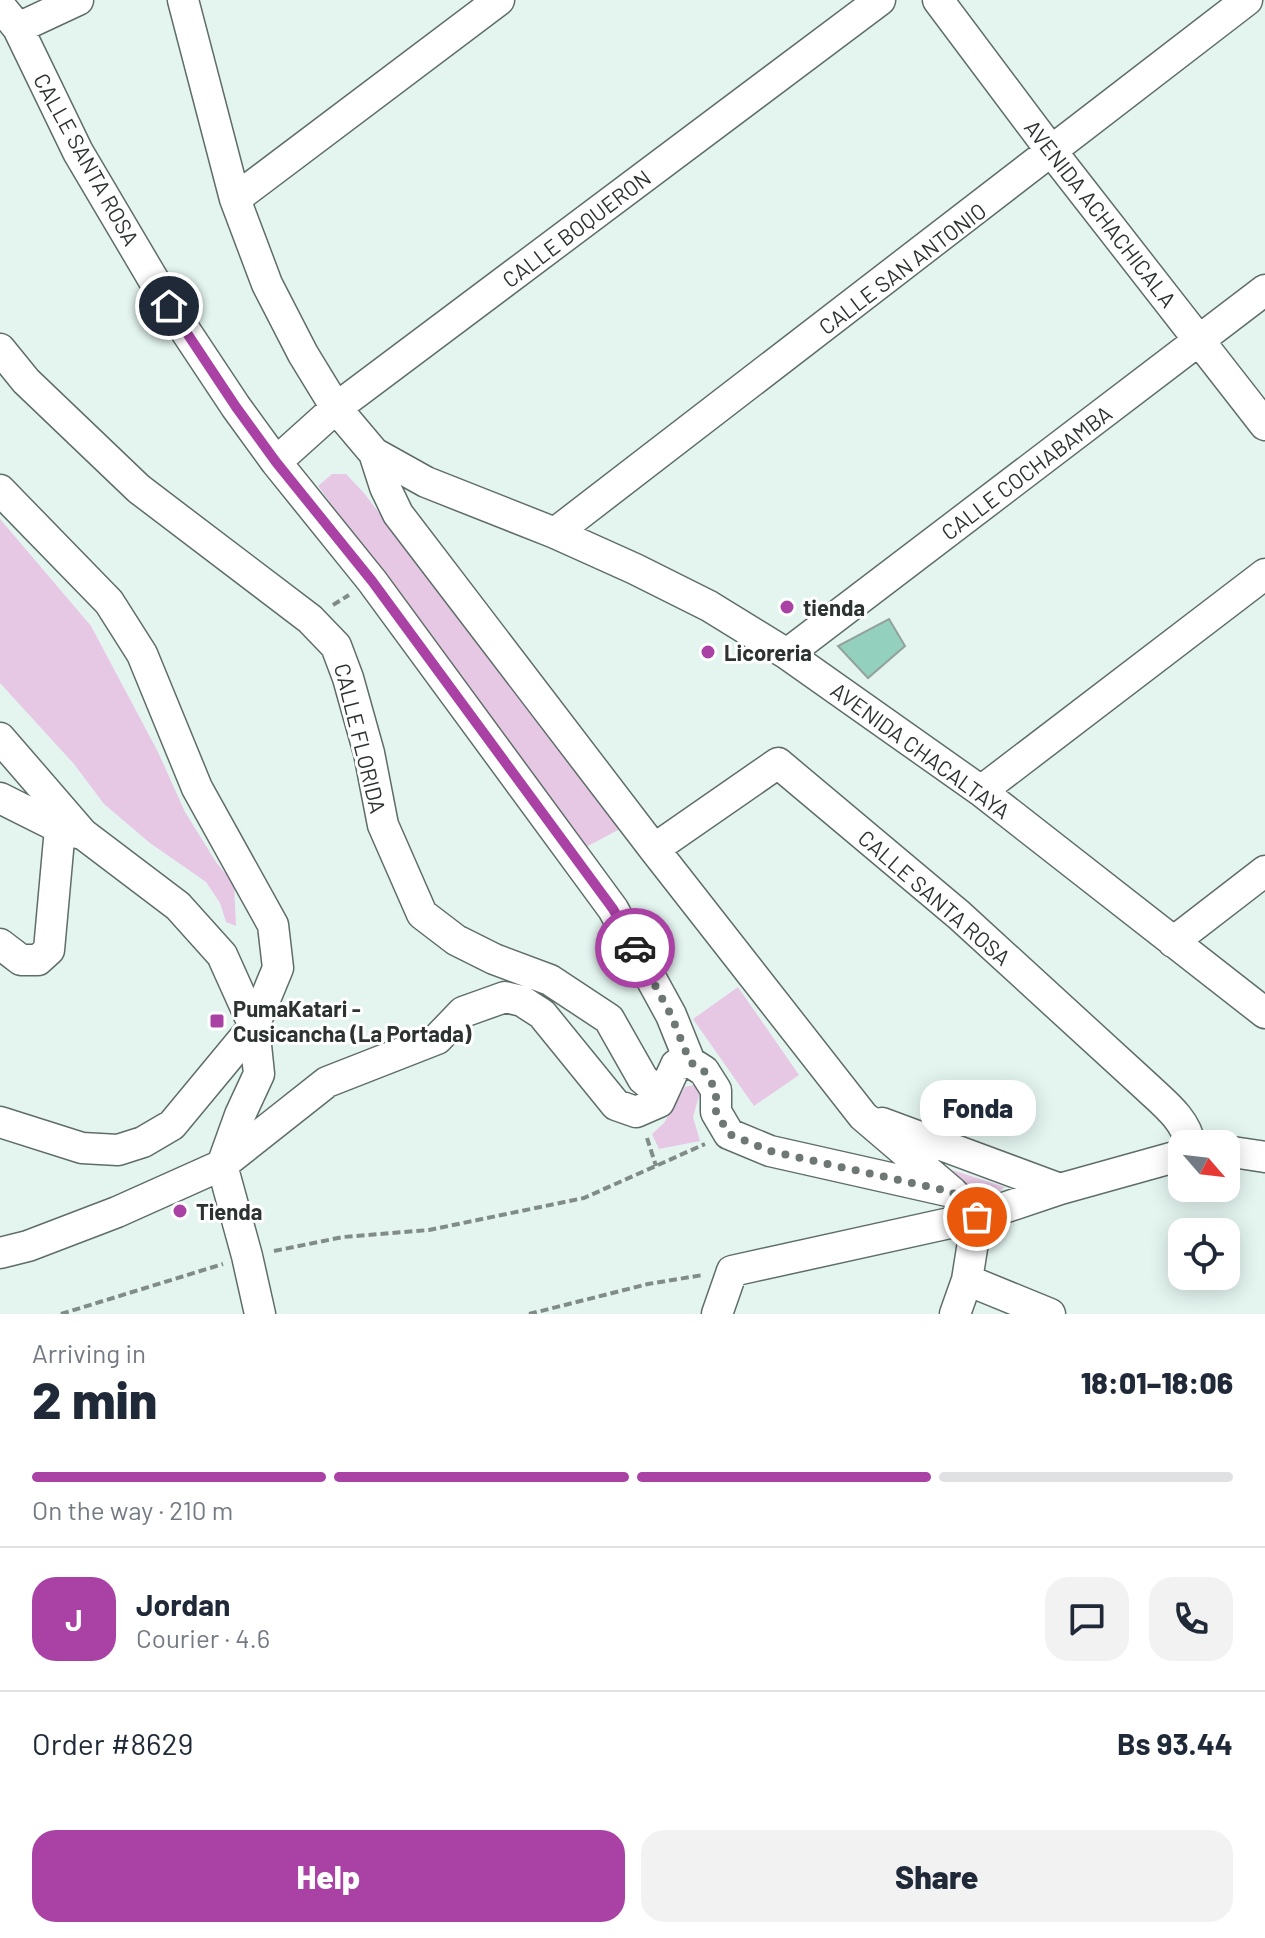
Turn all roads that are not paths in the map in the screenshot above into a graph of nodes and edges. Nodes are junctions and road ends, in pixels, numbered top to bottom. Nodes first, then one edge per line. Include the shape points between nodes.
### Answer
1 (78, 0) edge
2 (183, 0) edge
3 (499, 0) edge
4 (880, 0) edge
5 (938, 0) edge
6 (1247, 0) edge
7 (9, 17) edge
8 (1052, 152) junction
9 (235, 199) junction
10 (1265, 290) edge
11 (1200, 340) junction
12 (0, 349) edge
13 (336, 408) junction
14 (1265, 425) edge
15 (374, 453) junction
16 (276, 462) junction
17 (0, 490) edge
18 (555, 533) junction
19 (1265, 574) edge
20 (787, 654) junction
21 (0, 738) edge
22 (981, 791) junction
23 (0, 798) edge
24 (72, 831) junction
25 (654, 849) junction
26 (1265, 871) edge
27 (1173, 942) junction
28 (0, 944) edge
29 (1265, 1013) edge
30 (254, 1026) junction
31 (690, 1062) junction
32 (662, 1095) junction
33 (863, 1116) junction
34 (0, 1122) edge
35 (1186, 1130) edge
36 (1240, 1153) edge
37 (1265, 1157) edge
38 (1168, 1159) edge
39 (222, 1165) junction
40 (1060, 1189) junction
41 (952, 1192) junction
42 (977, 1217) junction
43 (0, 1253) edge
44 (967, 1280) junction
45 (260, 1314) edge
46 (717, 1314) edge
47 (955, 1314) edge
48 (1050, 1314) edge

1 - 7 street
2 - 9 street, AVENIDA CHACALTAYA
3 - 9 street
4 - 13 street, CALLE BOQUERON
5 - 8 street, AVENIDA ACHACHICALA
6 - 8 street, CALLE SAN ANTONIO
7 - 16 street, CALLE SANTA ROSA via 78,152 169,306
8 - 11 street, AVENIDA ACHACHICALA
8 - 18 street, CALLE SAN ANTONIO
9 - 13 street, AVENIDA CHACALTAYA via 267,284
10 - 11 street, CALLE COCHABAMBA
11 - 14 street, AVENIDA ACHACHICALA
11 - 20 street, CALLE COCHABAMBA
12 - 32 street, CALLE FLORIDA via 26,381 139,489 310,619 336,646 369,753 383,825 422,914 456,940 550,980 609,1019 643,1079
13 - 15 street, AVENIDA CHACALTAYA
13 - 16 street, CALLE BOQUERON
15 - 18 street, AVENIDA CHACALTAYA via 426,482
15 - 25 street, AVENIDA CHACALTAYA via 398,514
16 - 31 street, CALLE SANTA ROSA via 372,581 613,909 671,1015
17 - 30 street via 109,602 142,654 197,788 273,925 278,968
18 - 20 street, AVENIDA CHACALTAYA via 709,606
19 - 22 street
20 - 22 street, AVENIDA CHACALTAYA
21 - 24 street
22 - 27 street, AVENIDA CHACALTAYA
23 - 24 street
24 - 28 street via 49,950 38,960 21,960
24 - 30 street via 178,906 222,955
25 - 33 street, AVENIDA CHACALTAYA
25 - 35 street, CALLE SANTA ROSA via 778,763 959,915 1176,1114
26 - 27 street
27 - 29 street, AVENIDA CHACALTAYA
30 - 34 street via 172,1125 143,1142 118,1150 82,1148
30 - 39 street via 259,1074
31 - 32 street via 676,1065
31 - 41 street, CALLE SANTA ROSA via 704,1071 716,1090 716,1112 729,1134 770,1151
32 - 39 street via 659,1102 636,1112 616,1105 542,1014 505,997 463,1012 437,1039 327,1082
33 - 40 street
33 - 41 street, AVENIDA CHACALTAYA
36 - 37 street
38 - 40 street
39 - 43 street via 117,1212
39 - 45 street
40 - 42 street
41 - 42 street, AVENIDA CHACALTAYA
42 - 44 street
42 - 46 street via 732,1271
44 - 47 street
44 - 48 street

